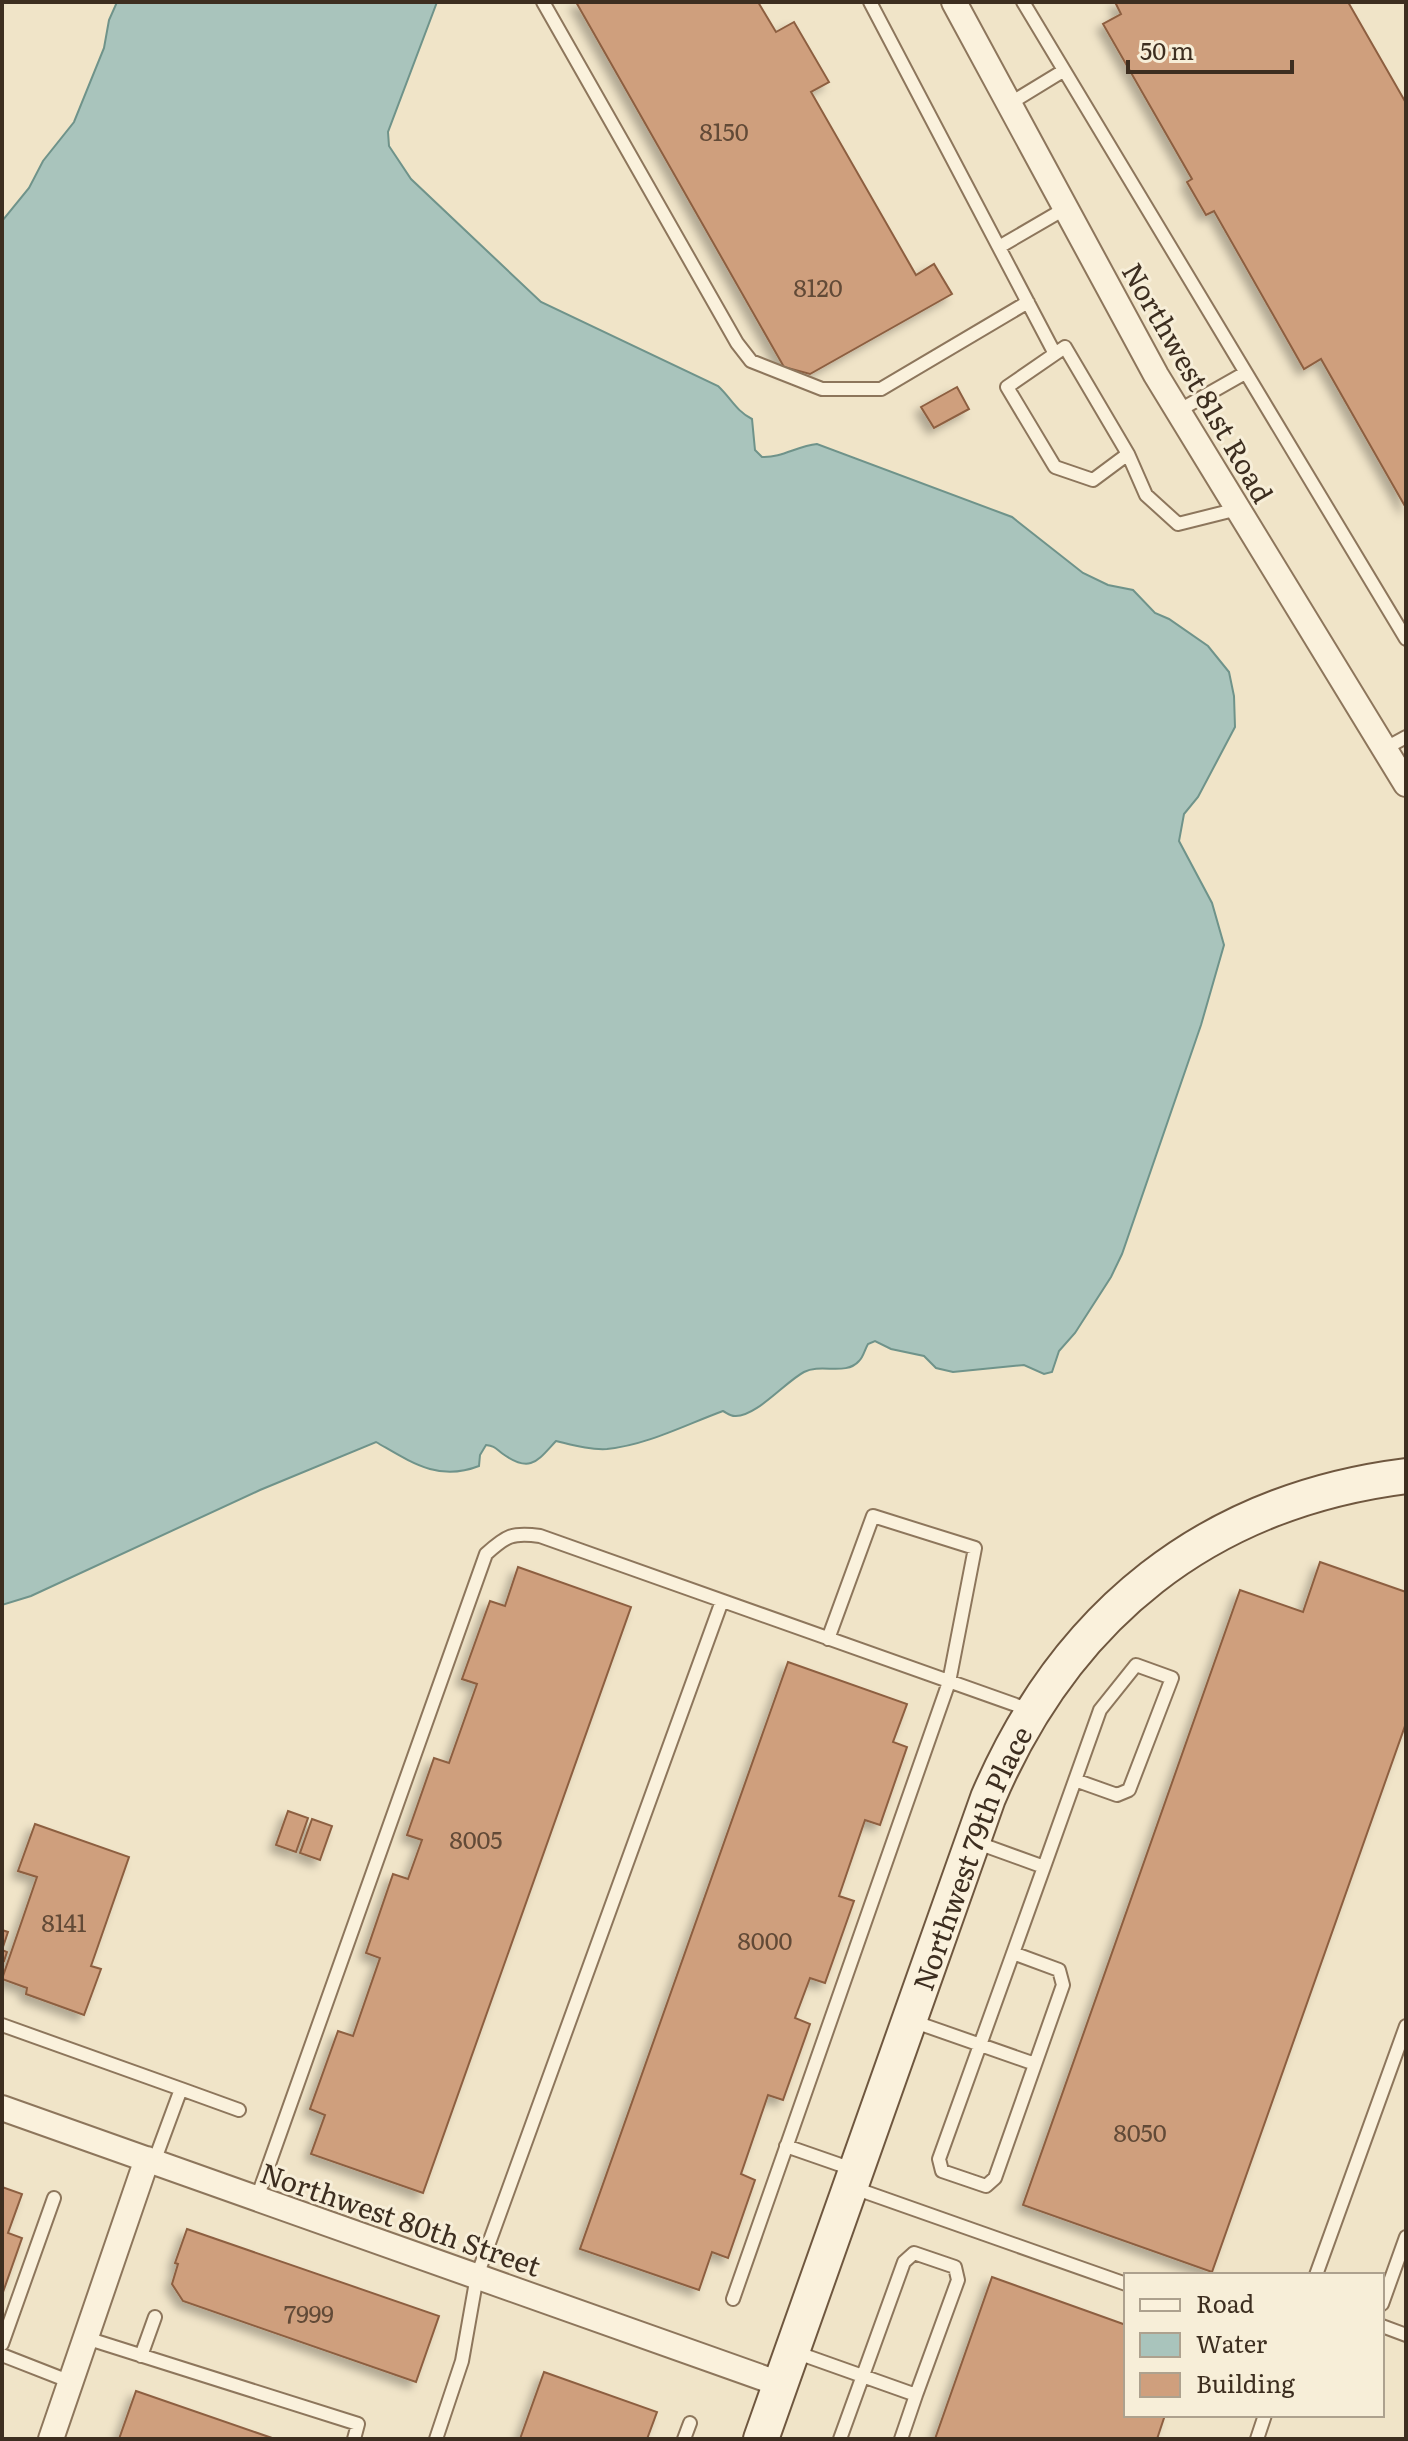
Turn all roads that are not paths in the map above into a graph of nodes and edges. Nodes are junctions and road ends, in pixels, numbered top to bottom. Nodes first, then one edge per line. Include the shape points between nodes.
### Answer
1 (543, 2) edge
2 (870, 2) edge
3 (954, 2) edge
4 (1023, 2) edge
5 (1063, 71) junction
6 (1009, 104) junction
7 (1066, 208) junction
8 (999, 247) junction
9 (1028, 302) junction
10 (1055, 354) junction
11 (1245, 373) junction
12 (1178, 411) junction
13 (1128, 454) junction
14 (1238, 509) junction
15 (1406, 639) edge
16 (1406, 737) edge
17 (1384, 749) junction
18 (1406, 784) edge
19 (1406, 1476) edge
20 (722, 1601) junction
21 (828, 1639) junction
22 (949, 1682) junction
23 (1032, 1711) junction
24 (1075, 1780) junction
25 (972, 1841) junction
26 (1044, 1867) junction
27 (1013, 1953) junction
28 (909, 2020) junction
29 (2, 2025) edge
30 (1406, 2026) edge
31 (980, 2045) junction
32 (1035, 2064) junction
33 (181, 2089) junction
34 (2, 2108) edge
35 (239, 2110) dead end
36 (786, 2146) junction
37 (150, 2161) junction
38 (853, 2178) junction
39 (54, 2198) dead end
40 (257, 2198) junction
41 (1406, 2237) edge
42 (1317, 2273) edge
43 (477, 2276) junction
44 (1124, 2283) edge
45 (1384, 2298) edge
46 (733, 2299) dead end
47 (155, 2317) dead end
48 (1384, 2327) edge
49 (1406, 2335) edge
50 (86, 2338) junction
51 (2, 2344) edge
52 (792, 2351) junction
53 (2, 2355) edge
54 (141, 2356) junction
55 (862, 2376) junction
56 (71, 2382) junction
57 (780, 2384) junction
58 (916, 2395) junction
59 (1264, 2417) edge
60 (690, 2423) dead end
61 (51, 2439) edge
62 (354, 2439) edge
63 (436, 2439) edge
64 (684, 2439) edge
65 (761, 2439) edge
66 (840, 2439) edge
67 (901, 2439) edge
68 (1257, 2439) edge

1 - 9 lane via 751,361 822,389 881,389
2 - 8 lane
3 - 6 street, Northwest 81st Road
4 - 5 lane
5 - 6 lane
5 - 11 lane
6 - 7 street, Northwest 81st Road
7 - 8 lane
7 - 12 street, Northwest 81st Road
8 - 9 lane
9 - 10 lane
10 - 13 lane via 1065,347
10 - 13 lane via 1007,387 1055,467 1093,480
11 - 12 lane
11 - 15 lane
12 - 14 street, Northwest 81st Road
13 - 14 lane via 1146,495 1178,524
14 - 17 street, Northwest 81st Road
16 - 17 lane
17 - 18 street, Northwest 81st Road
19 - 23 main road, Northwest 79th Place via 1286,1504 1186,1552 1102,1621
20 - 21 lane
20 - 40 lane via 540,1536 505,1537 486,1554
20 - 43 lane
21 - 22 lane
21 - 22 lane via 873,1516 975,1548
22 - 23 lane
22 - 36 lane
23 - 25 main road, Northwest 79th Place via 1003,1763
24 - 24 lane via 1100,1710 1136,1665 1172,1678 1129,1790 1117,1795
24 - 26 lane
25 - 26 lane
25 - 28 main road, Northwest 79th Place
26 - 27 lane
27 - 31 lane
27 - 32 lane via 1059,1970 1063,1985
28 - 31 lane
28 - 38 main road, Northwest 79th Place
29 - 33 lane
30 - 42 lane
31 - 32 lane
31 - 32 lane via 939,2159 942,2171 986,2186 995,2178
33 - 35 lane
33 - 37 lane
34 - 37 street, Northwest 80th Street
36 - 38 lane
36 - 46 lane
37 - 40 street, Northwest 80th Street
37 - 50 street
38 - 44 lane
38 - 52 main road, Northwest 79th Place
39 - 51 lane
40 - 43 street, Northwest 80th Street
41 - 45 lane
43 - 57 street, Northwest 80th Street
43 - 63 lane via 462,2361
47 - 54 lane
48 - 49 lane
50 - 54 lane
50 - 56 street
52 - 55 lane
52 - 57 main road, Northwest 79th Place
53 - 56 lane
54 - 62 lane via 358,2424
55 - 58 lane
55 - 58 lane via 904,2262 914,2253 955,2267 958,2280
55 - 66 lane
56 - 61 street
57 - 65 main road, Northwest 79th Place
58 - 67 lane
59 - 68 lane
60 - 64 lane

